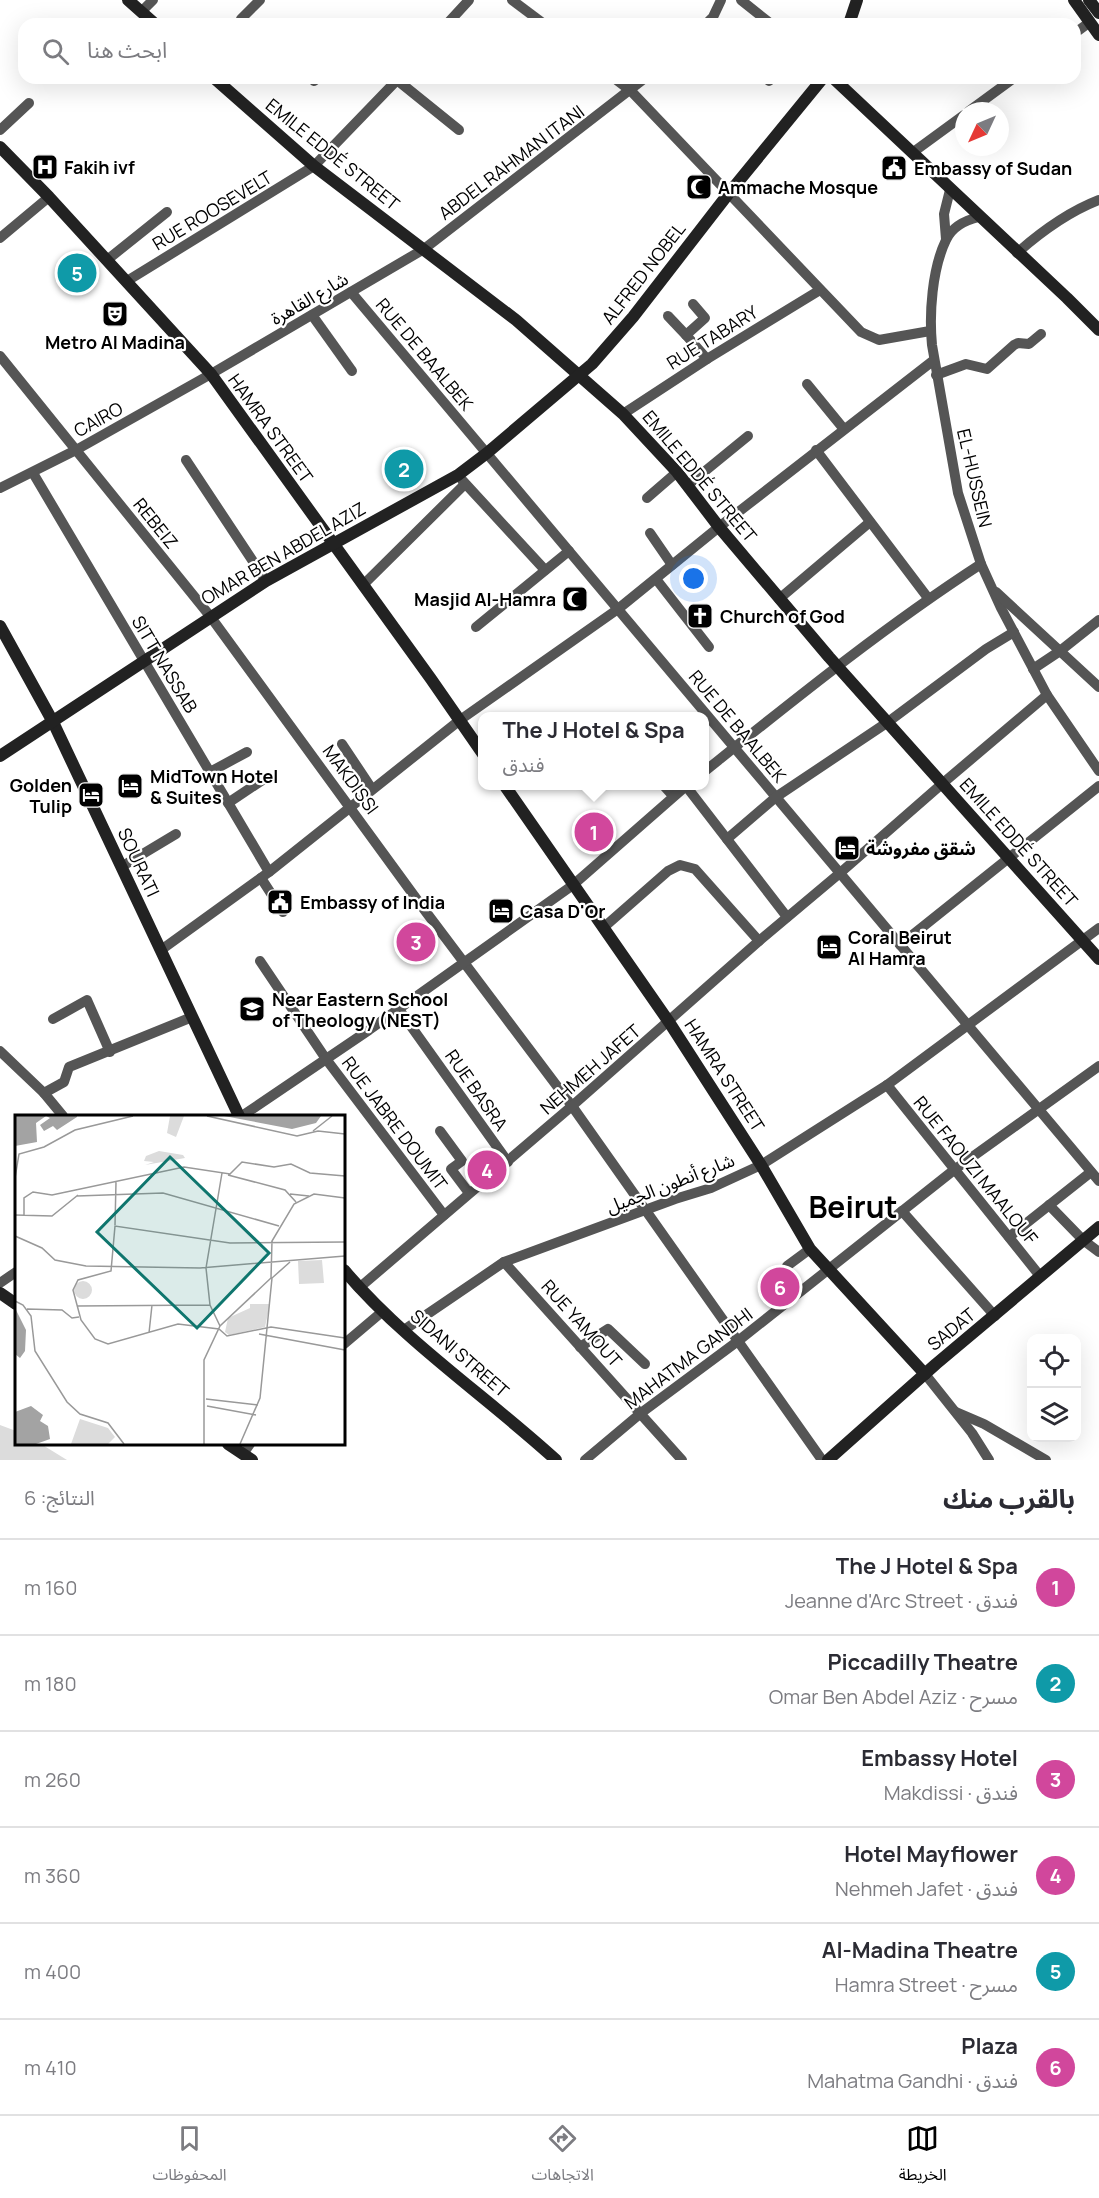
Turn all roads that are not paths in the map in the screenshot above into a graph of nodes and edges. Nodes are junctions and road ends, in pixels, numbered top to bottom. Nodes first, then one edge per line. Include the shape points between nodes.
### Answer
1 (128, 0) edge
2 (153, 0) edge
3 (260, 0) edge
4 (469, 0) edge
5 (512, 0) edge
6 (721, 0) edge
7 (741, 0) edge
8 (858, 0) edge
9 (1074, 0) edge
10 (1089, 0) edge
11 (141, 12) junction
12 (1099, 13) edge
13 (148, 18) edge
14 (242, 18) edge
15 (452, 18) edge
16 (536, 18) edge
17 (712, 18) edge
18 (764, 18) edge
19 (851, 18) edge
20 (1090, 22) junction
21 (1081, 29) edge
22 (1099, 35) edge
23 (221, 84) edge
24 (393, 84) edge
25 (404, 84) edge
26 (622, 84) edge
27 (639, 84) edge
28 (818, 84) edge
29 (839, 84) edge
30 (1006, 84) edge
31 (631, 91) junction
32 (981, 102) edge
33 (29, 103) dead end
34 (955, 122) edge
35 (0, 130) edge
36 (459, 130) dead end
37 (0, 147) edge
38 (912, 153) junction
39 (314, 166) junction
40 (950, 190) junction
41 (729, 193) junction
42 (49, 197) junction
43 (1097, 204) edge
44 (167, 212) dead end
45 (979, 217) junction
46 (0, 238) edge
47 (946, 239) junction
48 (424, 249) junction
49 (1017, 253) junction
50 (107, 260) junction
51 (127, 281) junction
52 (819, 290) junction
53 (351, 292) junction
54 (693, 304) dead end
55 (312, 315) junction
56 (668, 316) dead end
57 (1097, 324) edge
58 (930, 331) junction
59 (1041, 334) dead end
60 (686, 335) junction
61 (0, 356) edge
62 (707, 359) junction
63 (934, 360) junction
64 (352, 371) dead end
65 (211, 374) junction
66 (936, 375) junction
67 (579, 376) junction
68 (807, 384) dead end
69 (623, 414) junction
70 (843, 428) junction
71 (748, 436) dead end
72 (76, 450) junction
73 (816, 450) junction
74 (487, 453) junction
75 (186, 460) dead end
76 (677, 472) junction
77 (33, 473) junction
78 (461, 480) junction
79 (1, 485) edge
80 (688, 485) junction
81 (647, 498) dead end
82 (870, 522) junction
83 (719, 527) junction
84 (650, 533) dead end
85 (332, 543) junction
86 (569, 551) junction
87 (981, 564) junction
88 (672, 565) junction
89 (545, 570) junction
90 (656, 579) junction
91 (266, 581) junction
92 (363, 585) junction
93 (992, 588) junction
94 (928, 598) junction
95 (778, 599) junction
96 (618, 609) junction
97 (210, 616) junction
98 (1099, 620) edge
99 (0, 626) edge
100 (476, 627) dead end
101 (1014, 632) junction
102 (709, 647) dead end
103 (1060, 651) junction
104 (143, 660) junction
105 (837, 666) junction
106 (1033, 669) junction
107 (1099, 687) edge
108 (1047, 695) junction
109 (703, 712) edge
110 (709, 719) edge
111 (460, 720) junction
112 (53, 722) junction
113 (888, 722) junction
114 (342, 744) dead end
115 (478, 747) edge
116 (733, 748) junction
117 (247, 752) dead end
118 (0, 756) edge
119 (709, 768) edge
120 (1099, 771) edge
121 (210, 772) junction
122 (267, 777) dead end
123 (943, 783) junction
124 (1099, 786) edge
125 (372, 789) junction
126 (508, 790) edge
127 (668, 790) edge
128 (681, 790) edge
129 (689, 790) edge
130 (673, 796) junction
131 (776, 798) junction
132 (228, 803) junction
133 (351, 806) junction
134 (176, 834) dead end
135 (728, 839) junction
136 (1010, 858) junction
137 (121, 867) junction
138 (840, 873) junction
139 (265, 875) junction
140 (573, 885) junction
141 (283, 912) dead end
142 (787, 917) junction
143 (603, 928) junction
144 (1099, 928) edge
145 (759, 941) junction
146 (1083, 941) junction
147 (900, 945) junction
148 (161, 950) junction
149 (1099, 959) edge
150 (260, 961) dead end
151 (464, 962) junction
152 (398, 1008) junction
153 (192, 1017) junction
154 (53, 1019) dead end
155 (669, 1022) junction
156 (969, 1026) junction
157 (0, 1051) edge
158 (110, 1052) junction
159 (326, 1059) junction
160 (1099, 1066) edge
161 (887, 1086) junction
162 (44, 1093) junction
163 (572, 1106) junction
164 (1040, 1109) junction
165 (62, 1115) edge
166 (240, 1115) edge
167 (242, 1115) edge
168 (440, 1131) dead end
169 (508, 1162) junction
170 (761, 1165) junction
171 (954, 1170) junction
172 (1091, 1172) junction
173 (1099, 1181) edge
174 (470, 1193) junction
175 (1049, 1205) junction
176 (646, 1211) junction
177 (902, 1211) junction
178 (444, 1215) junction
179 (1099, 1227) edge
180 (1009, 1237) junction
181 (1083, 1240) junction
182 (810, 1249) junction
183 (1099, 1252) edge
184 (504, 1262) junction
185 (787, 1266) dead end
186 (828, 1270) junction
187 (345, 1271) edge
188 (15, 1273) edge
189 (1040, 1276) junction
190 (0, 1283) edge
191 (359, 1288) junction
192 (0, 1293) edge
193 (15, 1303) edge
194 (383, 1311) junction
195 (995, 1316) junction
196 (404, 1330) junction
197 (738, 1341) junction
198 (345, 1343) edge
199 (580, 1347) junction
200 (645, 1364) dead end
201 (926, 1374) junction
202 (956, 1412) junction
203 (641, 1413) junction
204 (232, 1445) edge
205 (248, 1452) edge
206 (556, 1460) edge
207 (585, 1460) edge
208 (682, 1460) edge
209 (822, 1460) edge
210 (828, 1460) edge
211 (990, 1460) edge
212 (1046, 1460) edge

1 - 11 main road
2 - 11 street
3 - 14 street
4 - 15 street
5 - 16 street
6 - 17 street
7 - 18 street
8 - 19 main road
9 - 20 main road
10 - 12 main road
11 - 13 main road
20 - 21 street
20 - 22 main road
23 - 39 main road, EMILE EDDÉ STREET
24 - 39 street, RUE ROOSEVELT
25 - 36 street
26 - 31 street
27 - 31 street, ABDEL RAHMAN ITANI
28 - 41 main road, ALFRED NOBEL
29 - 38 main road
30 - 32 street
31 - 41 street
31 - 48 street, ABDEL RAHMAN ITANI
33 - 35 street
34 - 38 street
37 - 42 main road, HAMRA STREET
38 - 40 main road
39 - 48 main road, EMILE EDDÉ STREET
39 - 51 street, RUE ROOSEVELT
40 - 45 main road
40 - 47 street, EL-HUSSEIN via 943,224
41 - 52 street
41 - 67 main road, ALFRED NOBEL via 633,317
42 - 46 street
42 - 50 main road, HAMRA STREET
43 - 49 street via 1075,210
44 - 50 street
45 - 47 street via 961,224
45 - 49 main road
47 - 58 street, EL-HUSSEIN via 936,273
48 - 53 street, شارع القاهرة
48 - 67 main road, EMILE EDDÉ STREET via 516,320
49 - 57 main road
50 - 51 main road, HAMRA STREET
51 - 65 main road, HAMRA STREET
52 - 58 street via 853,325 872,338
52 - 62 street, RUE TABARY
53 - 55 street, شارع القاهرة
53 - 74 street, RUE DE BAALBEK
54 - 60 street via 705,318
55 - 64 street
55 - 65 street, شارع القاهرة
56 - 60 street
58 - 63 street, EL-HUSSEIN
59 - 66 street via 1029,345 1014,344 987,369 966,364
60 - 62 street
61 - 72 street, REBEIZ
62 - 69 street, RUE TABARY
63 - 66 street, EL-HUSSEIN
63 - 70 street
65 - 72 street, CAIRO
65 - 85 main road, HAMRA STREET
66 - 87 street, EL-HUSSEIN via 962,508
67 - 69 main road, EMILE EDDÉ STREET
67 - 74 main road, OMAR BEN ABDEL AZIZ
68 - 70 street
69 - 76 main road, EMILE EDDÉ STREET
70 - 73 street
71 - 80 street
72 - 77 street, CAIRO
72 - 97 street, REBEIZ
73 - 82 street
73 - 83 street
74 - 78 main road, OMAR BEN ABDEL AZIZ
74 - 86 street, RUE DE BAALBEK
75 - 91 street
76 - 80 main road, EMILE EDDÉ STREET
76 - 81 street
77 - 79 street, CAIRO
77 - 104 street, SITT NASSAB
78 - 85 main road, OMAR BEN ABDEL AZIZ
78 - 89 street
78 - 92 street
80 - 83 main road, EMILE EDDÉ STREET
82 - 94 street
82 - 95 street
83 - 88 street
83 - 95 main road, EMILE EDDÉ STREET
84 - 88 street
85 - 91 main road, OMAR BEN ABDEL AZIZ
85 - 92 main road, HAMRA STREET
86 - 89 street
86 - 96 street, RUE DE BAALBEK
87 - 93 street, EL-HUSSEIN
87 - 94 street
88 - 90 street
89 - 100 street
90 - 96 street
90 - 102 street
91 - 97 main road, OMAR BEN ABDEL AZIZ
92 - 111 main road, HAMRA STREET
93 - 101 street, EL-HUSSEIN
93 - 103 street
94 - 105 street
95 - 105 main road, EMILE EDDÉ STREET
96 - 109 street, RUE DE BAALBEK
96 - 111 street
97 - 104 main road, OMAR BEN ABDEL AZIZ
97 - 133 street, MAKDISSI
98 - 103 street
99 - 112 main road, SOURATI
101 - 106 street, EL-HUSSEIN
101 - 113 street
103 - 106 street
103 - 107 street
104 - 112 main road, OMAR BEN ABDEL AZIZ
104 - 121 street, SITT NASSAB
105 - 113 main road, EMILE EDDÉ STREET
105 - 116 street
106 - 108 street, EL-HUSSEIN
108 - 120 street, EL-HUSSEIN
108 - 123 street, NEHMEH JAFET
110 - 116 street, RUE DE BAALBEK
111 - 115 main road, HAMRA STREET
111 - 125 street
112 - 118 main road, OMAR BEN ABDEL AZIZ
112 - 137 main road, SOURATI
113 - 123 main road, EMILE EDDÉ STREET
113 - 131 street
114 - 125 street
116 - 119 street
116 - 131 street, RUE DE BAALBEK
117 - 121 street
121 - 132 street, SITT NASSAB
122 - 132 street
123 - 136 main road, EMILE EDDÉ STREET
123 - 138 street, NEHMEH JAFET
124 - 136 street
125 - 133 street
126 - 140 main road, HAMRA STREET
127 - 130 street
128 - 130 street
129 - 135 street
130 - 140 street
131 - 135 street
131 - 138 street, RUE DE BAALBEK
132 - 139 street, SITT NASSAB
133 - 139 street
133 - 151 street, MAKDISSI
134 - 137 street
135 - 142 street
136 - 146 main road, EMILE EDDÉ STREET
136 - 147 street
137 - 148 main road, SOURATI
138 - 142 street, NEHMEH JAFET
138 - 147 street, RUE DE BAALBEK
139 - 141 street, SITT NASSAB
139 - 148 street
140 - 143 main road, HAMRA STREET
140 - 151 street
142 - 145 street, NEHMEH JAFET
143 - 145 street via 680,865 695,869
143 - 155 main road, HAMRA STREET
144 - 146 street, شارع أنطون الجميل
145 - 155 street, NEHMEH JAFET
146 - 149 main road, EMILE EDDÉ STREET
146 - 156 street, شارع أنطون الجميل
147 - 156 street, RUE DE BAALBEK
148 - 153 main road, SOURATI
150 - 159 street, RUE JABRE DOUMIT
151 - 152 street
151 - 163 street, MAKDISSI
152 - 159 street
152 - 169 street, RUE BASRA
153 - 158 street
153 - 166 main road, SOURATI
154 - 158 street via 87,1000
155 - 163 street, NEHMEH JAFET
155 - 170 main road, HAMRA STREET
156 - 161 street, شارع أنطون الجميل
156 - 164 street, RUE DE BAALBEK
157 - 162 street
158 - 162 street via 69,1067 64,1082
159 - 167 street
159 - 178 street, RUE JABRE DOUMIT
160 - 164 street, MAHATMA GANDHI
161 - 170 street, شارع أنطون الجميل
161 - 171 street, RUE FAOUZI MAALOUF
162 - 165 street
163 - 169 street, NEHMEH JAFET
163 - 176 street, MAKDISSI
164 - 171 street, MAHATMA GANDHI
164 - 172 street, RUE DE BAALBEK
168 - 174 street via 462,1161 451,1169
169 - 174 street, NEHMEH JAFET
170 - 176 street, شارع أنطون الجميل
170 - 182 main road, HAMRA STREET
171 - 177 street, MAHATMA GANDHI
171 - 180 street, RUE FAOUZI MAALOUF
172 - 173 street, RUE DE BAALBEK
172 - 175 street
174 - 178 street, NEHMEH JAFET
175 - 180 street
175 - 181 street
176 - 184 street, شارع أنطون الجميل
176 - 197 street, MAKDISSI
177 - 186 street, MAHATMA GANDHI
177 - 195 street
178 - 191 street, NEHMEH JAFET
179 - 181 main road, SADAT
180 - 189 street, RUE FAOUZI MAALOUF
181 - 183 street
181 - 189 main road, SADAT
182 - 185 street
182 - 186 main road, HAMRA STREET
184 - 196 street, شارع أنطون الجميل
184 - 199 street, RUE YAMOUT
186 - 197 street, MAHATMA GANDHI
186 - 201 main road, HAMRA STREET
187 - 191 main road, SIDANI STREET
188 - 190 street
189 - 195 main road, SADAT
191 - 194 main road, SIDANI STREET
192 - 193 main road
194 - 196 main road, SIDANI STREET
194 - 198 street
195 - 201 main road, SADAT
196 - 206 main road, SIDANI STREET
197 - 203 street, MAHATMA GANDHI
197 - 209 street, MAKDISSI
199 - 200 street via 608,1329
199 - 203 street, RUE YAMOUT
201 - 202 street
201 - 210 main road, SADAT
202 - 211 street
202 - 212 street
203 - 207 street, MAHATMA GANDHI
203 - 208 street, RUE YAMOUT
204 - 205 main road

